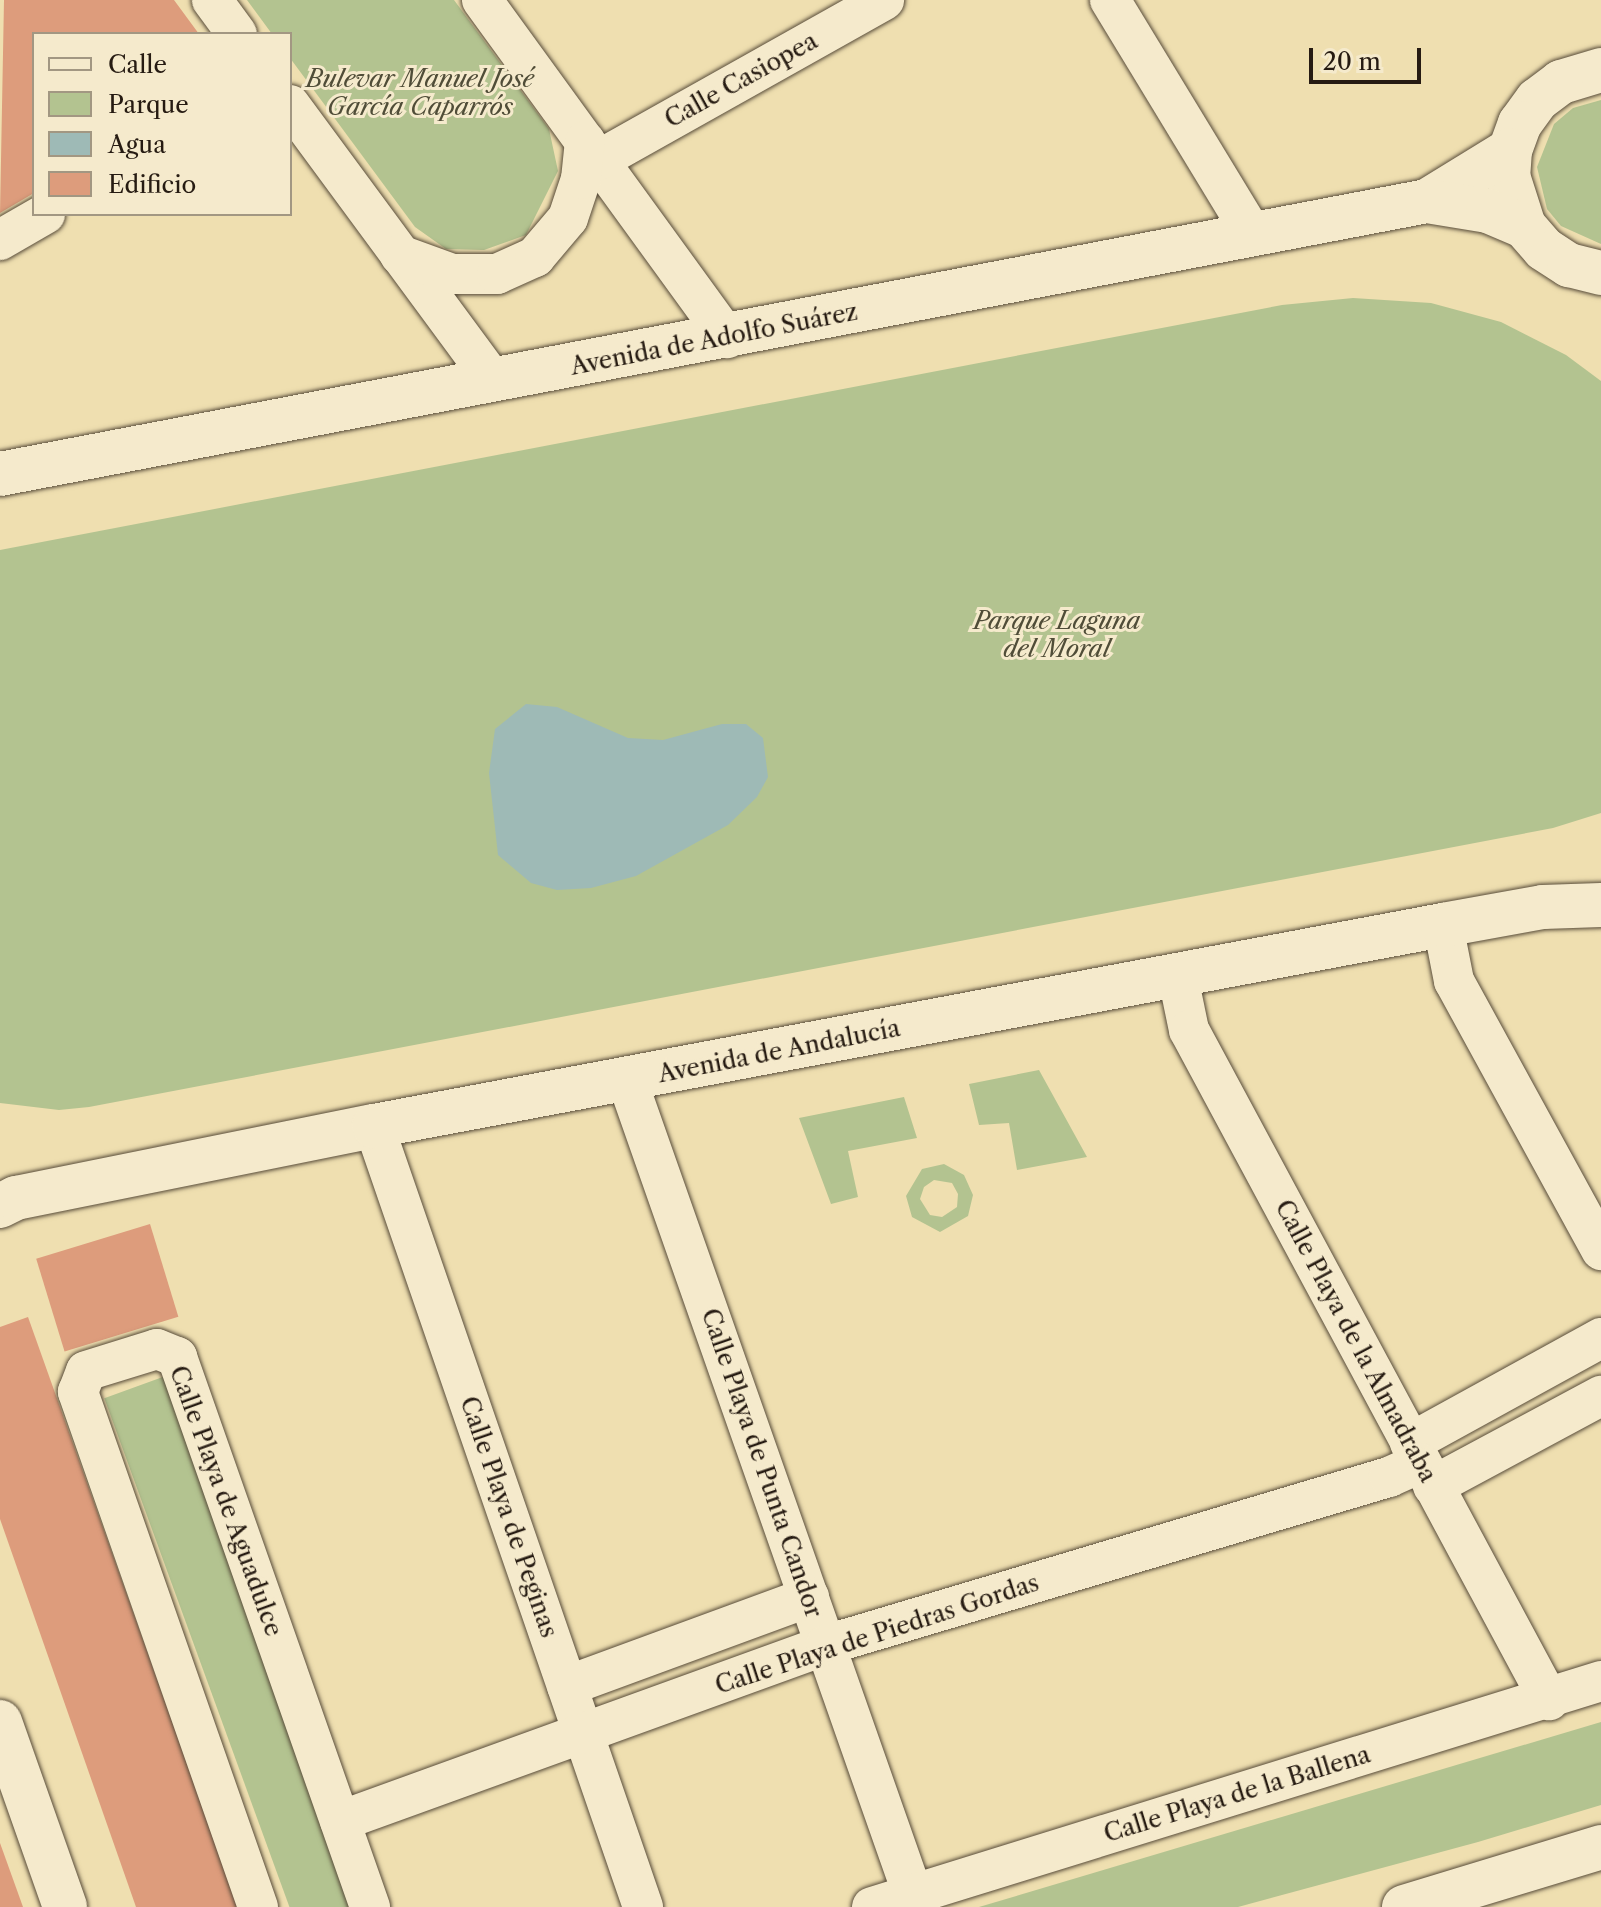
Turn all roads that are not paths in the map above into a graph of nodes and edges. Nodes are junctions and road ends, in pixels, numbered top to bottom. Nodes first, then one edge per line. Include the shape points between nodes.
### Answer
1 (212, 0) edge
2 (482, 0) edge
3 (884, 0) edge
4 (1110, 0) edge
5 (236, 32) edge
6 (1601, 70) edge
7 (292, 108) edge
8 (1510, 150) junction
9 (592, 151) junction
10 (1427, 201) junction
11 (42, 216) edge
12 (1524, 226) junction
13 (1253, 235) junction
14 (0, 240) edge
15 (400, 255) junction
16 (1601, 273) edge
17 (728, 338) junction
18 (492, 379) junction
19 (0, 474) edge
20 (1601, 884) edge
21 (1601, 905) edge
22 (1543, 907) junction
23 (1443, 925) junction
24 (1178, 977) junction
25 (627, 1080) junction
26 (374, 1126) junction
27 (5, 1200) edge
28 (1601, 1250) edge
29 (1601, 1338) edge
30 (1601, 1396) edge
31 (1421, 1464) junction
32 (809, 1597) junction
33 (826, 1645) junction
34 (1601, 1681) edge
35 (567, 1686) junction
36 (1549, 1700) junction
37 (0, 1722) edge
38 (583, 1733) junction
39 (340, 1821) junction
40 (1601, 1847) edge
41 (912, 1892) junction
42 (1468, 1898) edge
43 (65, 1907) edge
44 (258, 1907) edge
45 (370, 1907) edge
46 (643, 1907) edge
47 (872, 1907) edge
48 (1404, 1907) edge

1 - 5 street
2 - 9 street
3 - 9 street, Calle Casiopea
4 - 13 street
6 - 8 street via 1561,82 1537,100 1520,123
7 - 15 street
8 - 10 street, Avenida de Adolfo Suárez
8 - 12 street via 1513,202
9 - 15 street via 568,218 535,257 497,274 452,274
9 - 17 street
10 - 12 street, Avenida de Adolfo Suárez via 1488,211
10 - 13 street, Avenida de Adolfo Suárez
11 - 14 street
12 - 16 street via 1544,249 1569,265
13 - 17 street, Avenida de Adolfo Suárez
15 - 18 street
17 - 18 street, Avenida de Adolfo Suárez
18 - 19 street, Avenida de Adolfo Suárez
20 - 22 street, Avenida de Andalucía
21 - 22 street, Avenida de Andalucía
22 - 23 street, Avenida de Andalucía
23 - 24 street, Avenida de Andalucía
23 - 28 street via 1454,981
24 - 25 street, Avenida de Andalucía
24 - 31 street, Calle Playa de la Almadraba via 1189,1030
25 - 26 street, Avenida de Andalucía
25 - 32 street, Calle Playa de Punta Candor
26 - 27 street, Avenida de Andalucía
26 - 35 street, Calle Playa de Peginas
29 - 31 street
30 - 31 street
31 - 33 street, Calle Playa de Piedras Gordas
31 - 36 street, Calle Playa de la Almadraba
32 - 33 street, Calle Playa de Punta Candor
32 - 35 street
33 - 38 street, Calle Playa de Piedras Gordas
33 - 41 street, Calle Playa de Punta Candor
34 - 36 street, Calle Playa de la Ballena
35 - 38 street, Calle Playa de Peginas
36 - 41 street, Calle Playa de la Ballena
37 - 43 street
38 - 39 street, Calle Playa de Piedras Gordas
38 - 46 street, Calle Playa de Peginas
39 - 44 street, Calle Playa de Aguadulce via 177,1357 157,1349 86,1371 78,1392
39 - 45 street, Calle Playa de Aguadulce
40 - 42 street
41 - 47 street, Calle Playa de la Ballena
42 - 48 street

